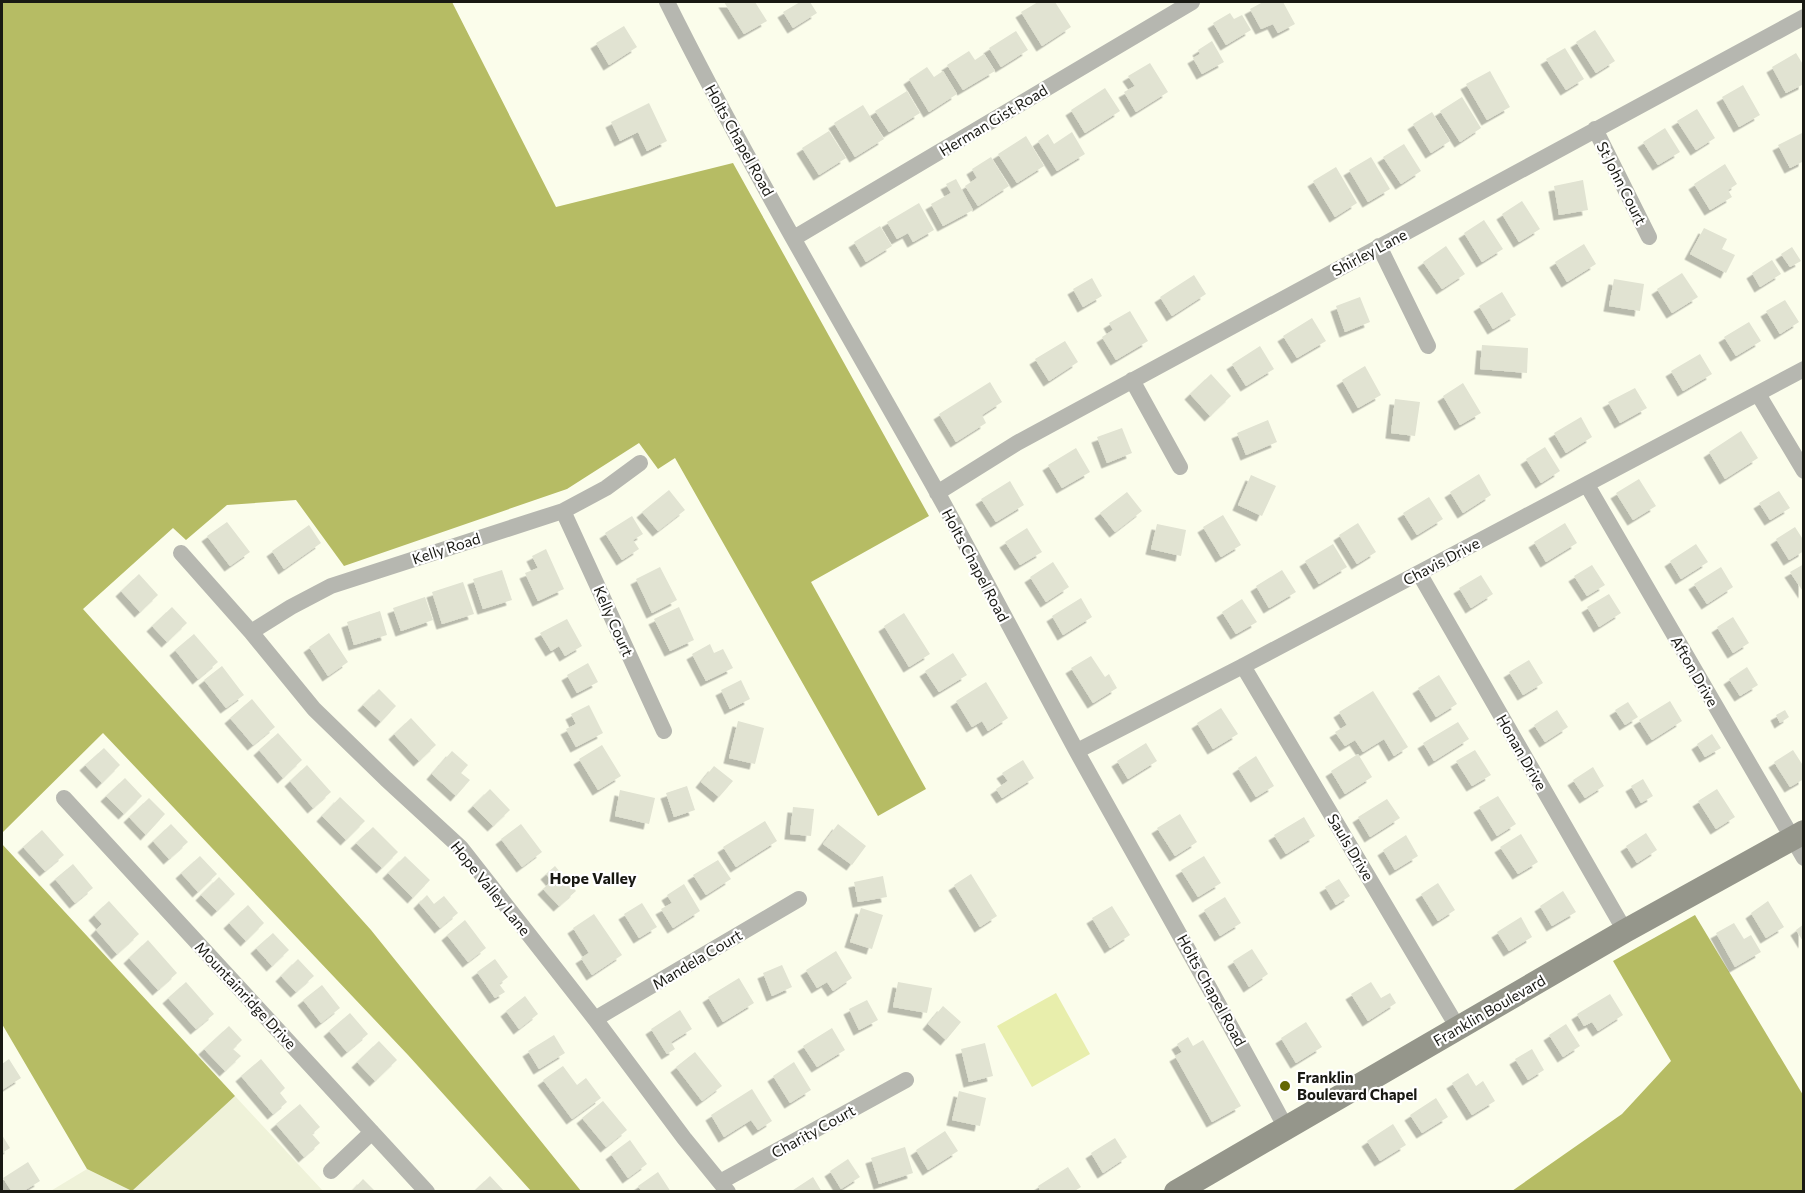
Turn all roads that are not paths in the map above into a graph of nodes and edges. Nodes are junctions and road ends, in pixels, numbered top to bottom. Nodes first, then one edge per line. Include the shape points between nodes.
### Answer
1 (667, 2) edge
2 (1191, 2) edge
3 (1803, 17) edge
4 (1596, 129) junction
5 (1649, 237) dead end
6 (794, 238) junction
7 (1379, 246) junction
8 (1428, 346) dead end
9 (1803, 369) edge
10 (1132, 380) junction
11 (1758, 394) junction
12 (640, 463) dead end
13 (1180, 467) dead end
14 (1803, 471) edge
15 (1587, 484) junction
16 (937, 493) junction
17 (563, 511) junction
18 (180, 553) dead end
19 (1419, 573) junction
20 (251, 632) junction
21 (1244, 666) junction
22 (664, 731) dead end
23 (1077, 751) junction
24 (64, 798) dead end
25 (1800, 843) edge
26 (799, 899) dead end
27 (1625, 931) junction
28 (595, 1019) junction
29 (1458, 1028) junction
30 (906, 1080) dead end
31 (1286, 1128) junction
32 (372, 1132) junction
33 (331, 1171) dead end
34 (724, 1186) edge
35 (428, 1191) edge
36 (1176, 1191) edge

1 - 6 street, Holts Chapel Road
2 - 6 street, Herman Gist Road
3 - 4 street, Shirley Lane
4 - 5 street, St John Court
4 - 7 street, Shirley Lane
6 - 16 street, Holts Chapel Road
7 - 8 street
7 - 10 street, Shirley Lane
9 - 11 street, Chavis Drive
10 - 13 street
10 - 16 street, Shirley Lane via 1017,443
11 - 14 street
11 - 15 street, Chavis Drive
12 - 17 street, Kelly Road via 606,488
15 - 19 street, Chavis Drive
15 - 25 street, Afton Drive
16 - 23 street, Holts Chapel Road
17 - 20 street, Kelly Road via 331,586
17 - 22 street, Kelly Court
18 - 20 street, Hope Valley Lane
19 - 21 street, Chavis Drive
19 - 27 street, Honan Drive
20 - 28 street, Hope Valley Lane via 314,709 461,848
21 - 23 street, Chavis Drive
21 - 29 street, Sauls Drive
23 - 31 street, Holts Chapel Road
24 - 32 street, Mountainridge Drive
25 - 27 street, Franklin Boulevard
26 - 28 street, Mandela Court
27 - 29 street, Franklin Boulevard
28 - 34 street, Hope Valley Lane
29 - 31 street, Franklin Boulevard
30 - 34 street, Charity Court
31 - 36 street, Franklin Boulevard
32 - 33 street
32 - 35 street, Mountainridge Drive

